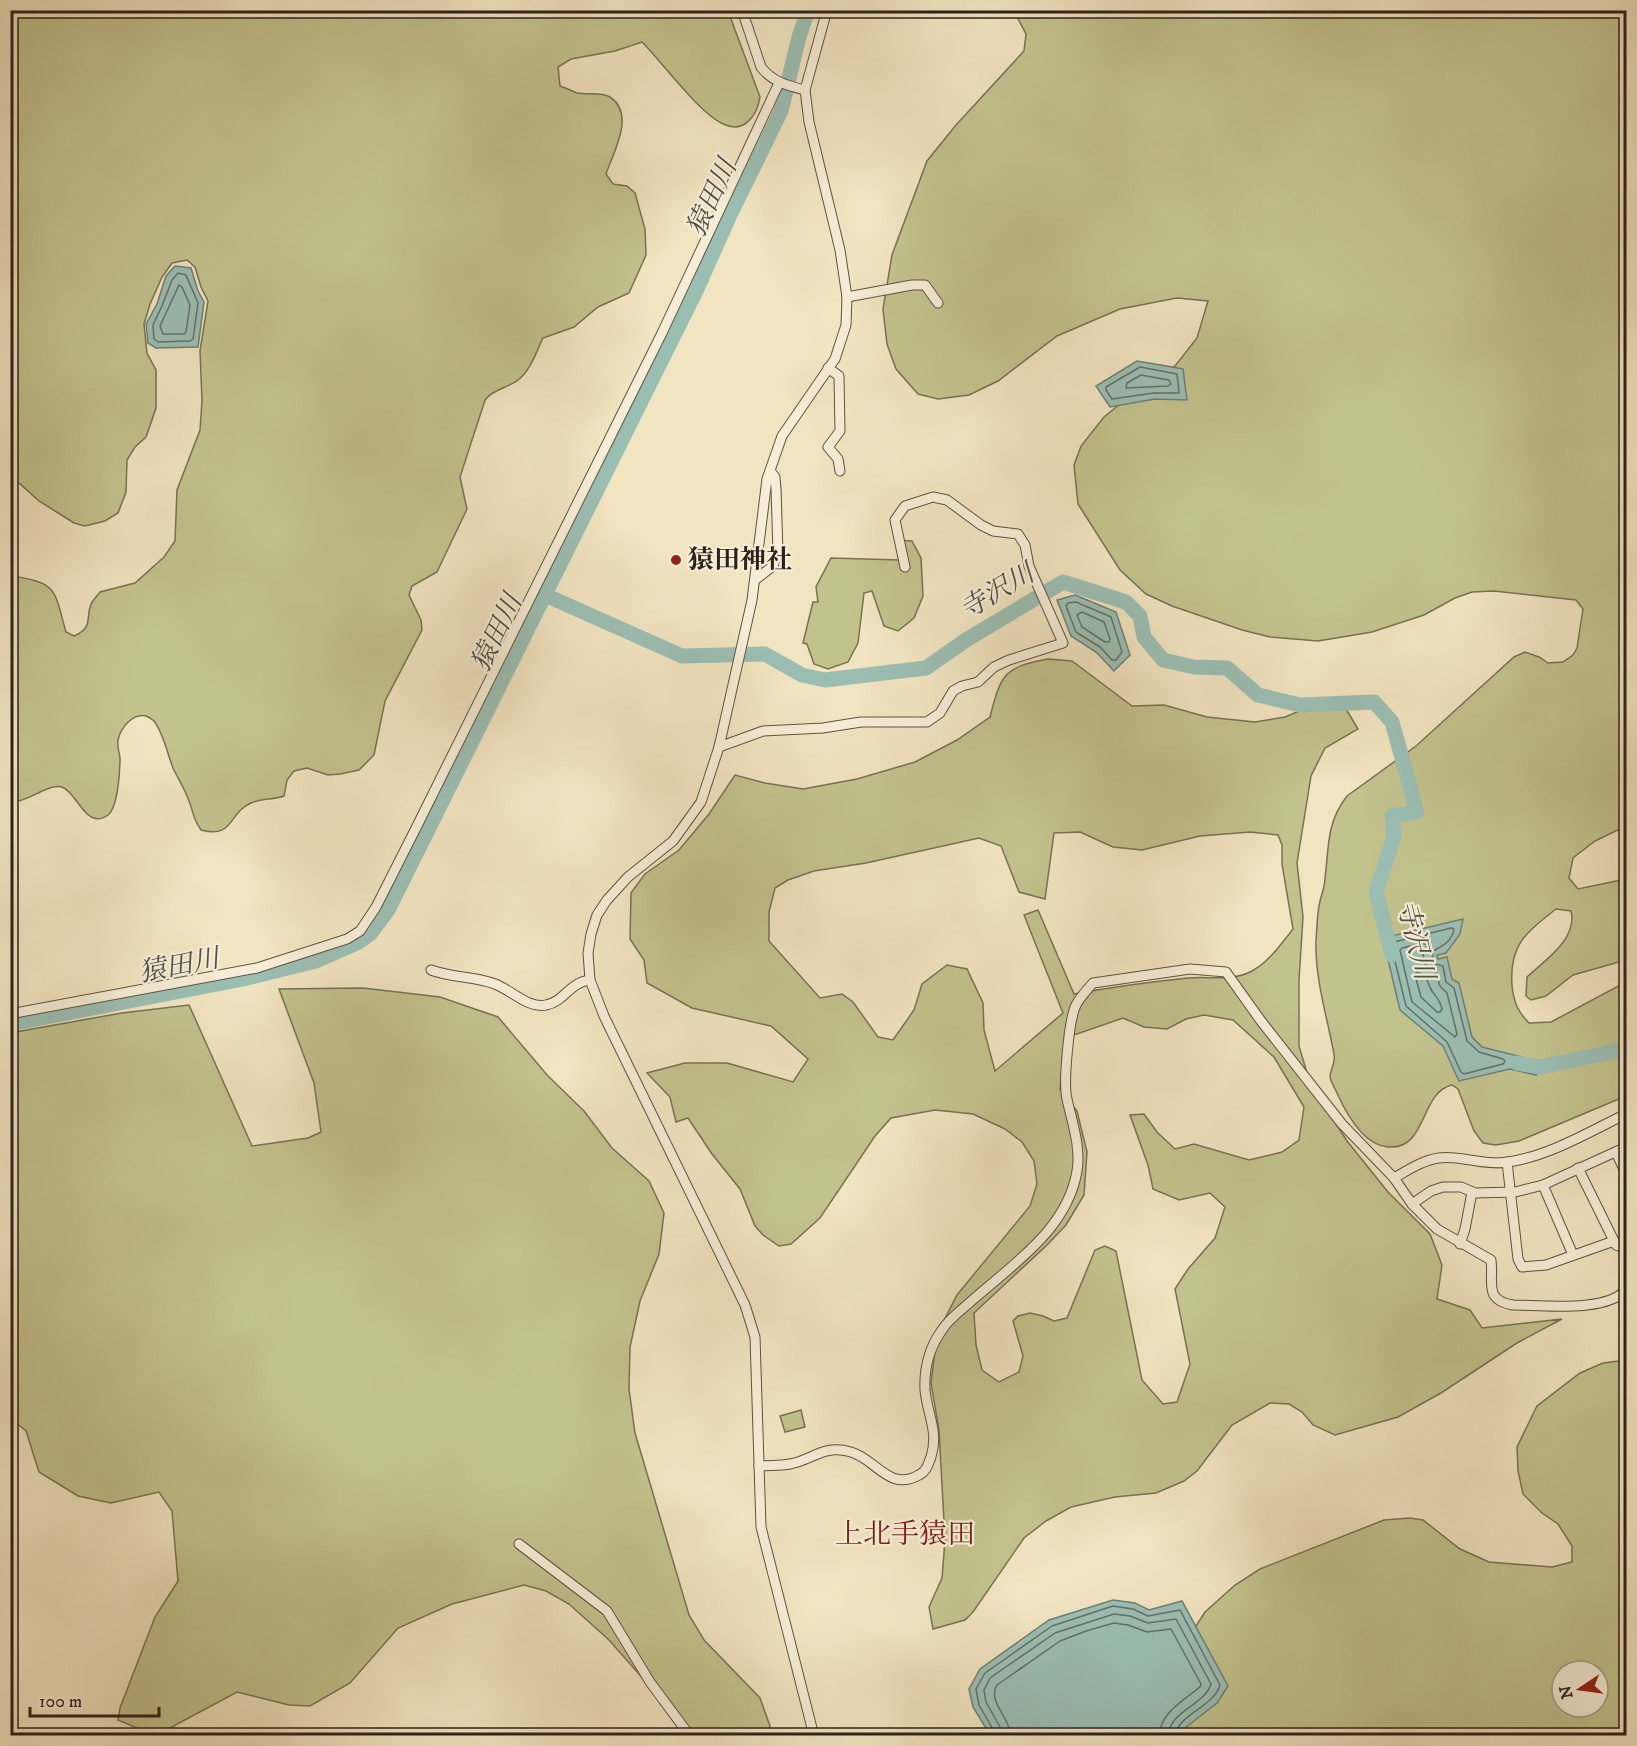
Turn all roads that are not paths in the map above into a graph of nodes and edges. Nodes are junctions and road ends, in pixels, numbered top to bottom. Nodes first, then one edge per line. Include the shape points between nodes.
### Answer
1 (742, 10) edge
2 (827, 10) edge
3 (785, 84) junction
4 (806, 90) junction
5 (847, 297) junction
6 (938, 303) dead end
7 (828, 368) junction
8 (770, 471) junction
9 (840, 471) dead end
10 (905, 567) dead end
11 (755, 580) junction
12 (719, 747) junction
13 (431, 970) dead end
14 (590, 980) junction
15 (10, 1014) edge
16 (1626, 1114) edge
17 (1626, 1147) edge
18 (1616, 1152) junction
19 (1507, 1162) junction
20 (1578, 1168) junction
21 (1626, 1174) edge
22 (1394, 1178) junction
23 (1543, 1185) junction
24 (1472, 1192) junction
25 (1511, 1192) junction
26 (1412, 1204) junction
27 (1614, 1241) junction
28 (1460, 1244) junction
29 (1626, 1250) edge
30 (1573, 1255) junction
31 (1626, 1289) edge
32 (759, 1466) junction
33 (519, 1544) dead end
34 (690, 1736) edge
35 (814, 1736) edge

1 - 3 street via 761,67
2 - 4 street
3 - 4 street
3 - 15 street via 417,826 360,931 347,939 257,968
4 - 5 street via 809,122 840,250
5 - 6 street via 925,285
5 - 7 street via 846,325
7 - 8 street via 782,436
7 - 9 street via 839,376 840,431 828,447 838,459
8 - 11 street
8 - 11 street via 775,477 778,553 773,566
10 - 12 street via 895,520 905,506 933,497 947,501 993,531 1018,534 1063,643 994,667 978,682 953,691 940,713 927,722 861,722 763,731
11 - 12 street
12 - 14 street via 701,802 691,819 673,841 628,877 597,915 588,953
13 - 14 street via 495,984 543,1006 556,1001 580,981
14 - 32 street via 745,1305 755,1336
16 - 19 street via 1532,1156
17 - 18 street
18 - 20 street
18 - 21 street
19 - 22 street via 1442,1157
19 - 25 street
20 - 23 street
20 - 27 street
22 - 26 street
22 - 32 street via 1342,1124 1226,972 1190,969 1092,983 1076,1006 1066,1068 1066,1096 1077,1142 1078,1167 1073,1191 1043,1239 948,1323 933,1346 927,1360 925,1391 934,1447 927,1468 908,1479 896,1479 851,1452 825,1450 791,1464
23 - 25 street
23 - 30 street
24 - 25 street
24 - 26 street via 1461,1187 1443,1187
24 - 28 street
25 - 30 street via 1522,1267 1546,1265
26 - 28 street via 1437,1229
27 - 29 street
27 - 30 street
28 - 31 street via 1491,1260 1493,1296 1501,1303 1593,1304 1616,1299
32 - 35 street via 761,1527 769,1567
33 - 34 street via 607,1611 650,1682

